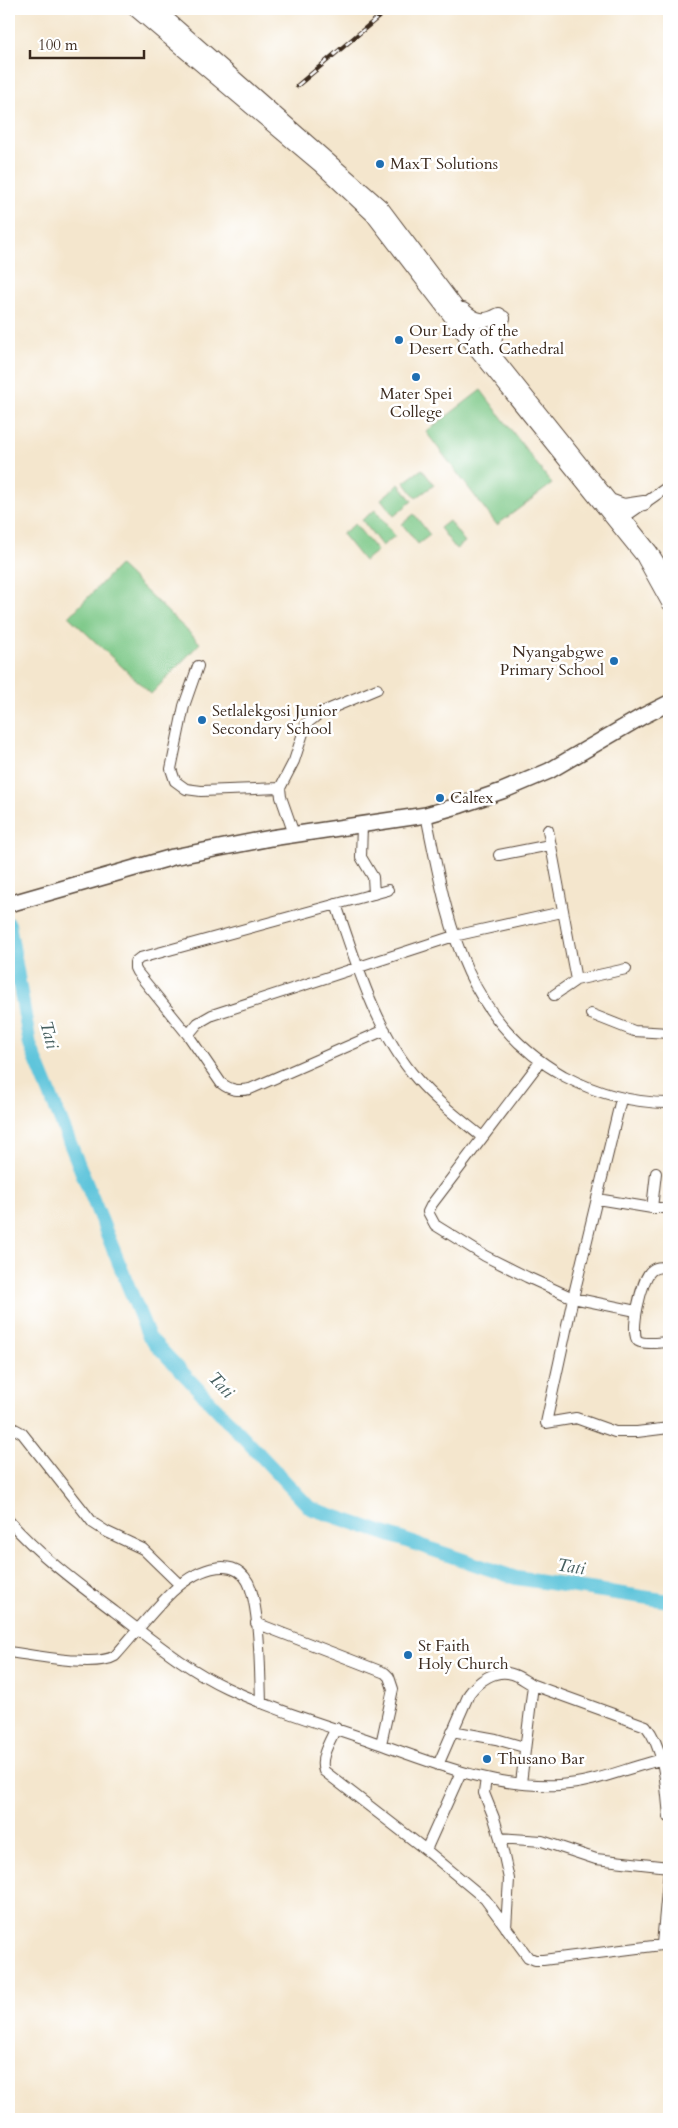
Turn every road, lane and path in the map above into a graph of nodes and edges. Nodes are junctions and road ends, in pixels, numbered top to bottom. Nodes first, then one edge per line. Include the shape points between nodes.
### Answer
1 (135, 9) edge
2 (156, 9) edge
3 (163, 24) junction
4 (449, 303) junction
5 (496, 358) junction
6 (669, 486) edge
7 (610, 500) junction
8 (644, 503) junction
9 (619, 521) junction
10 (637, 535) junction
11 (669, 581) edge
12 (669, 603) edge
13 (198, 666) dead end
14 (377, 689) dead end
15 (669, 703) edge
16 (669, 714) edge
17 (591, 748) junction
18 (280, 788) junction
19 (426, 814) junction
20 (362, 825) junction
21 (548, 830) dead end
22 (294, 834) junction
23 (550, 845) junction
24 (499, 855) dead end
25 (388, 890) dead end
26 (374, 894) junction
27 (9, 904) edge
28 (336, 904) junction
29 (562, 912) junction
30 (454, 936) junction
31 (357, 967) junction
32 (626, 969) dead end
33 (576, 980) junction
34 (554, 995) dead end
35 (591, 1014) dead end
36 (385, 1030) junction
37 (669, 1033) edge
38 (188, 1035) junction
39 (540, 1062) junction
40 (621, 1099) junction
41 (669, 1103) edge
42 (482, 1137) junction
43 (656, 1173) dead end
44 (597, 1199) junction
45 (652, 1208) junction
46 (669, 1208) edge
47 (669, 1267) edge
48 (573, 1298) junction
49 (636, 1311) junction
50 (669, 1342) edge
51 (9, 1426) edge
52 (669, 1428) edge
53 (9, 1521) edge
54 (180, 1585) junction
55 (256, 1622) junction
56 (138, 1630) junction
57 (9, 1652) edge
58 (533, 1685) junction
59 (261, 1703) junction
60 (336, 1728) junction
61 (452, 1731) junction
62 (381, 1744) junction
63 (524, 1747) junction
64 (665, 1758) edge
65 (438, 1765) junction
66 (461, 1772) junction
67 (486, 1778) junction
68 (522, 1783) junction
69 (669, 1817) edge
70 (500, 1838) junction
71 (426, 1850) junction
72 (669, 1868) edge
73 (506, 1928) junction
74 (666, 1944) edge

1 - 3 main road
2 - 3 main road
3 - 4 main road via 381,207
4 - 5 main road
4 - 5 main road via 476,320 486,321 501,316 494,336
4 - 9 main road
5 - 7 main road
6 - 8 street
7 - 8 main road via 624,506
7 - 9 main road
8 - 9 street
8 - 10 main road via 635,519
9 - 10 main road
9 - 12 main road
10 - 11 main road
13 - 18 street via 182,715 171,770 174,781 186,789 201,791
14 - 18 street via 311,718
15 - 17 highway
16 - 17 highway
17 - 19 highway via 502,791
18 - 22 street
19 - 20 highway
19 - 30 street
20 - 22 highway
20 - 26 street via 361,857 373,877
21 - 23 street
22 - 27 highway via 173,857
23 - 24 street
23 - 29 street
25 - 26 street
26 - 28 street
28 - 31 street
28 - 38 street via 140,958 136,962 137,972
29 - 30 street
29 - 33 street
30 - 31 street
30 - 39 street via 472,980 492,1013 510,1035
31 - 36 street
31 - 38 street via 212,1015
32 - 33 street
33 - 34 street
35 - 37 street via 634,1031
36 - 38 street via 241,1091 221,1083
36 - 42 street via 418,1080
39 - 40 street via 572,1080
39 - 42 street
40 - 41 street
40 - 44 street
42 - 48 street via 432,1204 428,1212 431,1220 485,1256
43 - 45 street
44 - 45 street
44 - 48 street
45 - 46 street
47 - 49 street via 650,1271
48 - 49 street
48 - 52 street via 546,1423 576,1418 615,1432
49 - 50 street via 636,1339 641,1342
51 - 54 street via 22,1433 93,1523 144,1549
53 - 56 street via 38,1551
54 - 55 street via 219,1566 235,1569 248,1582
54 - 56 street
55 - 59 street
55 - 62 street via 385,1673 393,1689
56 - 57 street via 115,1656 102,1662
56 - 59 street via 207,1678
58 - 61 street via 509,1673 483,1680 470,1694
58 - 63 street
58 - 64 street via 646,1726
59 - 60 street
60 - 62 street
60 - 71 street via 322,1759 324,1771
61 - 63 street
61 - 65 street
62 - 65 street
63 - 68 street
64 - 68 street via 584,1782 558,1785
64 - 69 street
65 - 66 street
66 - 67 street
66 - 71 street
67 - 68 street
67 - 70 street via 484,1793
70 - 72 street via 542,1841 596,1859
70 - 73 street via 509,1879
71 - 73 street via 485,1899
72 - 74 street
73 - 74 street via 524,1953 535,1960

